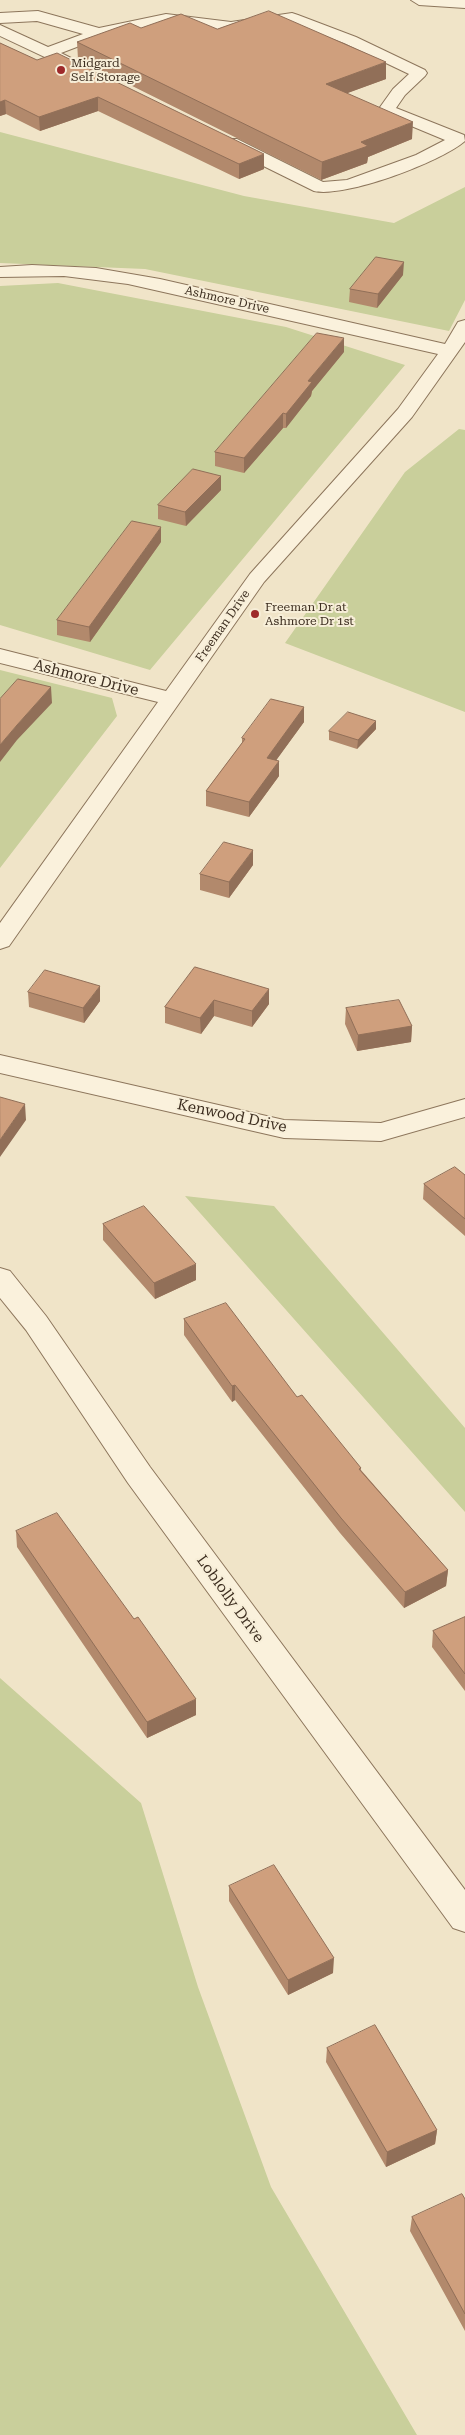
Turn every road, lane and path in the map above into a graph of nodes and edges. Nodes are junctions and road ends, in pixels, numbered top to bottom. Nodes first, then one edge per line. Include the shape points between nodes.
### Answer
1 (418, 0) edge
2 (465, 3) edge
3 (0, 18) edge
4 (68, 24) junction
5 (0, 30) edge
6 (99, 33) junction
7 (20, 40) junction
8 (47, 53) junction
9 (100, 79) edge
10 (214, 134) edge
11 (0, 272) edge
12 (465, 326) edge
13 (450, 350) junction
14 (0, 656) edge
15 (172, 699) junction
16 (0, 941) edge
17 (0, 1064) edge
18 (465, 1108) edge
19 (0, 1278) edge
20 (465, 1917) edge

1 - 2 street
3 - 4 street via 38,16
4 - 6 street
4 - 7 street via 53,33
5 - 7 street
6 - 8 street
6 - 10 street via 166,19 230,27 292,18 350,40 419,73 386,110 458,139 413,163 349,185 320,187
7 - 8 street
8 - 9 street
11 - 13 street, Ashmore Drive via 88,274 152,283
12 - 13 street, Freeman Drive
13 - 15 street, Freeman Drive via 405,413 257,578
14 - 15 street, Ashmore Drive
15 - 16 street, Freeman Drive
17 - 18 street, Kenwood Drive via 284,1129 381,1132
19 - 20 street, Loblolly Drive via 36,1323 157,1499

